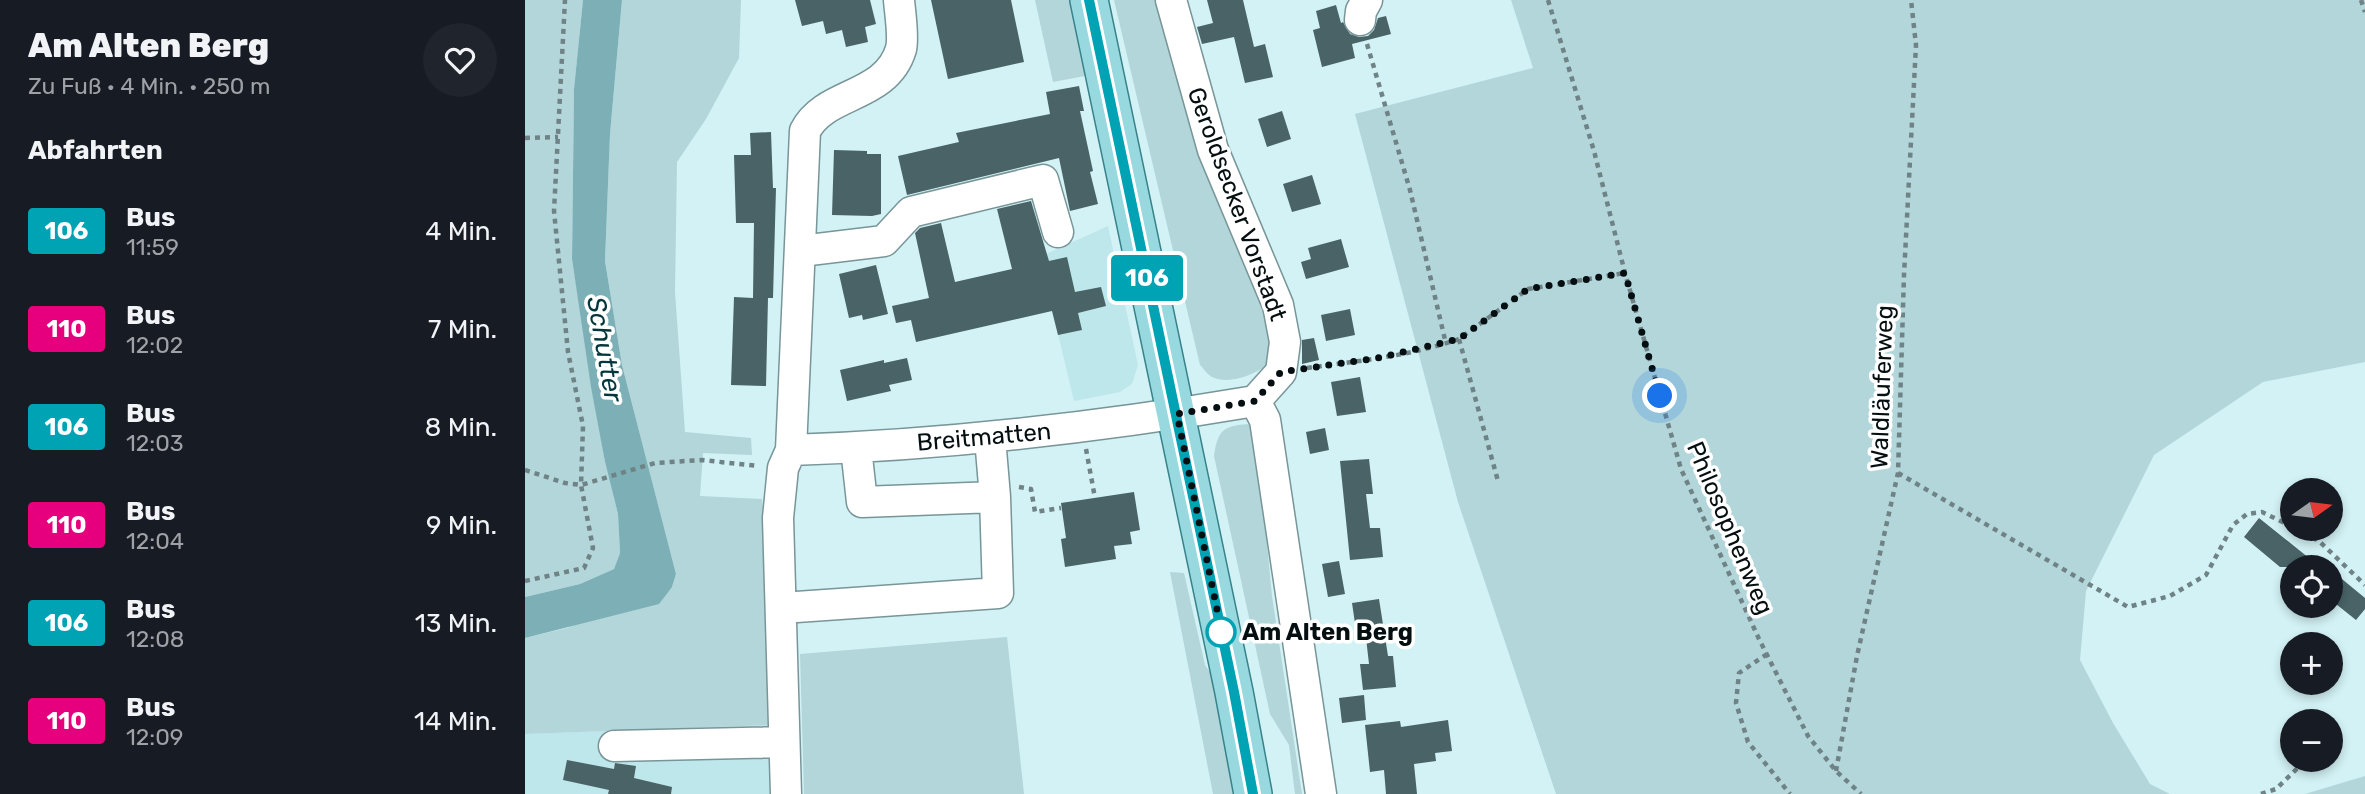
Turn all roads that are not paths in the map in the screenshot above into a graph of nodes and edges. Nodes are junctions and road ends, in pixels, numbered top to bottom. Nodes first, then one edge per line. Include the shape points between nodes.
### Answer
1 (899, 0) edge
2 (1089, 0) edge
3 (1171, 0) edge
4 (1058, 232) dead end
5 (801, 251) junction
6 (1255, 401) junction
7 (1177, 414) junction
8 (990, 438) junction
9 (856, 448) junction
10 (787, 459) junction
11 (994, 491) junction
12 (782, 608) junction
13 (784, 741) junction
14 (614, 746) dead end
15 (786, 794) edge
16 (1253, 794) edge
17 (1321, 794) edge

1 - 5 street via 901,48 888,72 877,83 820,111 805,131
2 - 7 main road
3 - 6 street, Geroldsecker Vorstadt via 1213,150 1278,305 1285,342 1281,372
4 - 5 street via 1043,180 911,212 884,241
5 - 10 street
6 - 7 street
6 - 17 street via 1265,420
7 - 8 street, Breitmatten
7 - 16 main road
8 - 9 street, Breitmatten
8 - 11 street
9 - 10 street, Breitmatten
9 - 11 street via 862,502
10 - 12 street via 778,518
11 - 12 street via 998,593
12 - 13 street
13 - 14 street
13 - 15 street

